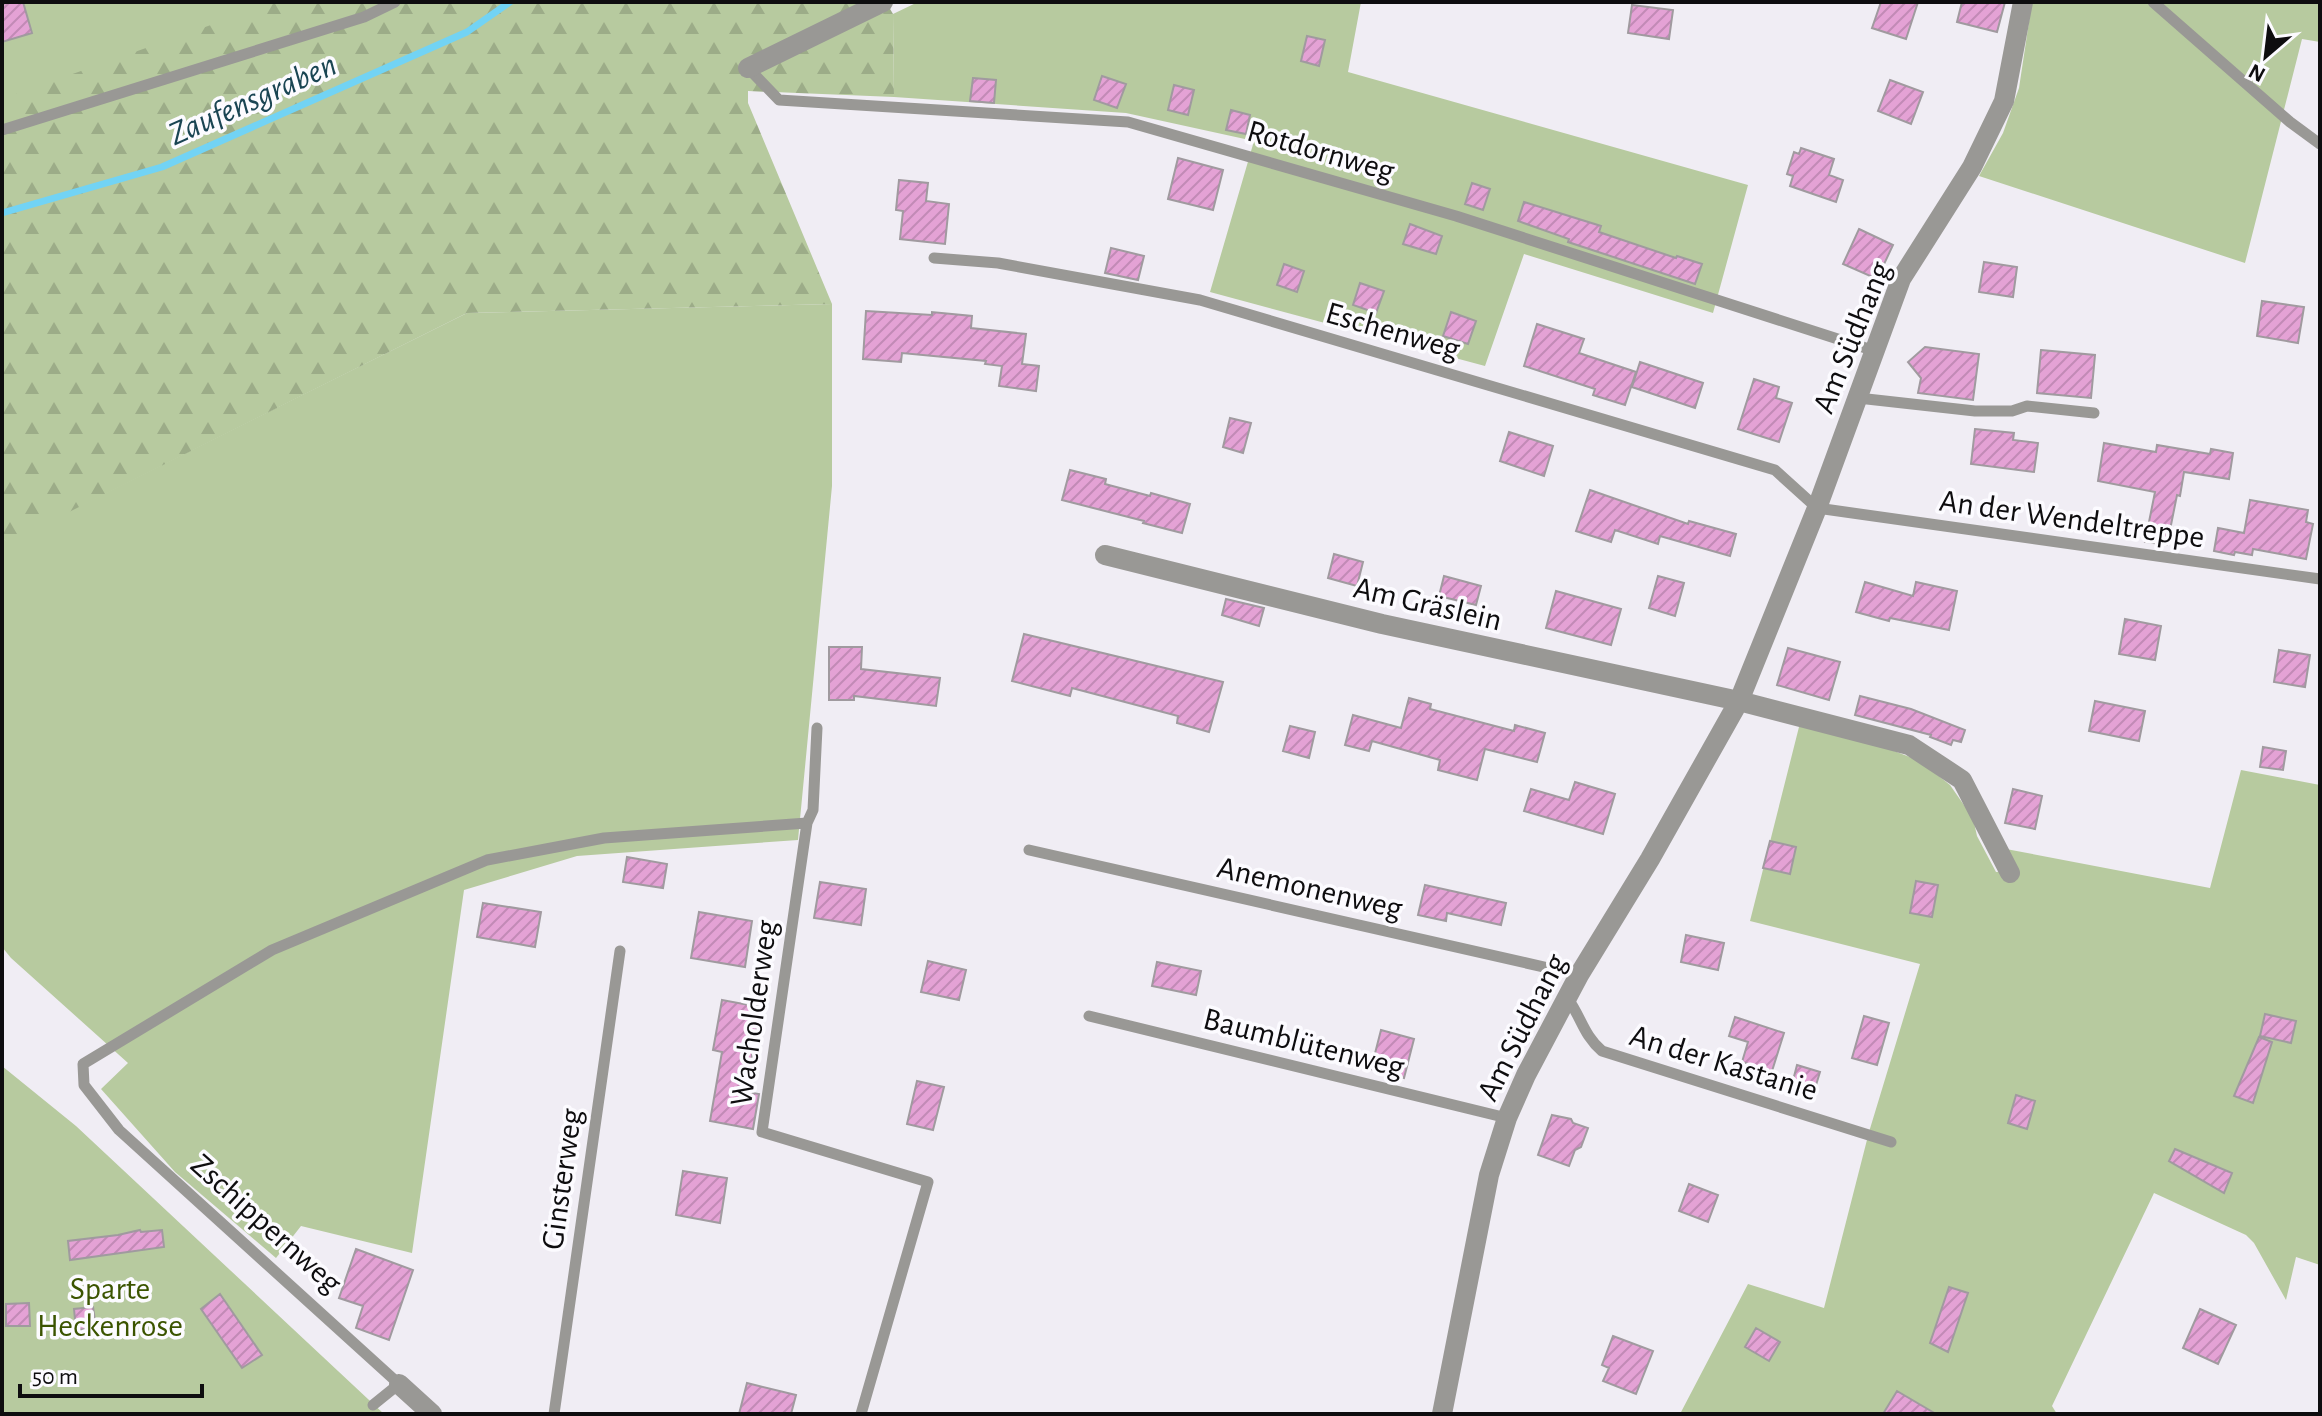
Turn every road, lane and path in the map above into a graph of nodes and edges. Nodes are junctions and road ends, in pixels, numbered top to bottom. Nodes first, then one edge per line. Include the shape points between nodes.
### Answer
1 (395, 2) edge
2 (883, 2) edge
3 (2023, 2) edge
4 (2153, 2) edge
5 (748, 68) joint
6 (2, 130) edge
7 (2320, 144) edge
8 (934, 258) dead end
9 (1875, 351) junction
10 (1858, 398) junction
11 (2094, 413) dead end
12 (1817, 508) junction
13 (1105, 555) dead end
14 (2320, 579) edge
15 (1739, 701) junction
16 (817, 728) dead end
17 (807, 823) junction
18 (1029, 850) dead end
19 (2010, 873) dead end
20 (620, 951) dead end
21 (1579, 975) junction
22 (1568, 999) junction
23 (1089, 1016) dead end
24 (1507, 1118) junction
25 (1891, 1142) dead end
26 (399, 1384) junction
27 (373, 1405) dead end
28 (432, 1414) edge
29 (554, 1414) edge
30 (861, 1414) edge
31 (1442, 1414) edge

1 - 6 lane via 364,17
2 - 5 street
3 - 9 street, Am Südhang via 2004,101 1972,167 1901,279
4 - 7 lane
5 - 9 lane, Rotdornweg via 779,100 1128,122 1456,216
8 - 12 lane, Eschenweg via 998,263 1200,300 1775,470
9 - 10 street, Am Südhang
10 - 11 lane via 1975,411 2027,406
10 - 12 street, Am Südhang
12 - 14 lane, An der Wendeltreppe
12 - 15 street, Am Südhang
13 - 15 street, Am Gräslein via 1382,624
15 - 19 street via 1909,745 1962,780
15 - 21 street, Am Südhang
16 - 17 lane, Wacholderweg via 813,810
17 - 26 lane, Zschippernweg via 604,838 487,860 272,950 83,1064 84,1085 119,1130
17 - 30 lane, Wacholderweg via 762,1132 928,1182
18 - 21 lane, Anemonenweg
20 - 29 lane, Ginsterweg
21 - 22 street, Am Südhang
22 - 24 street, Am Südhang
22 - 25 lane, An der Kastanie via 1590,1041 1602,1051
23 - 24 lane, Baumblütenweg
24 - 31 street, Am Südhang via 1489,1175
26 - 27 lane
26 - 28 street, Zschippernweg

